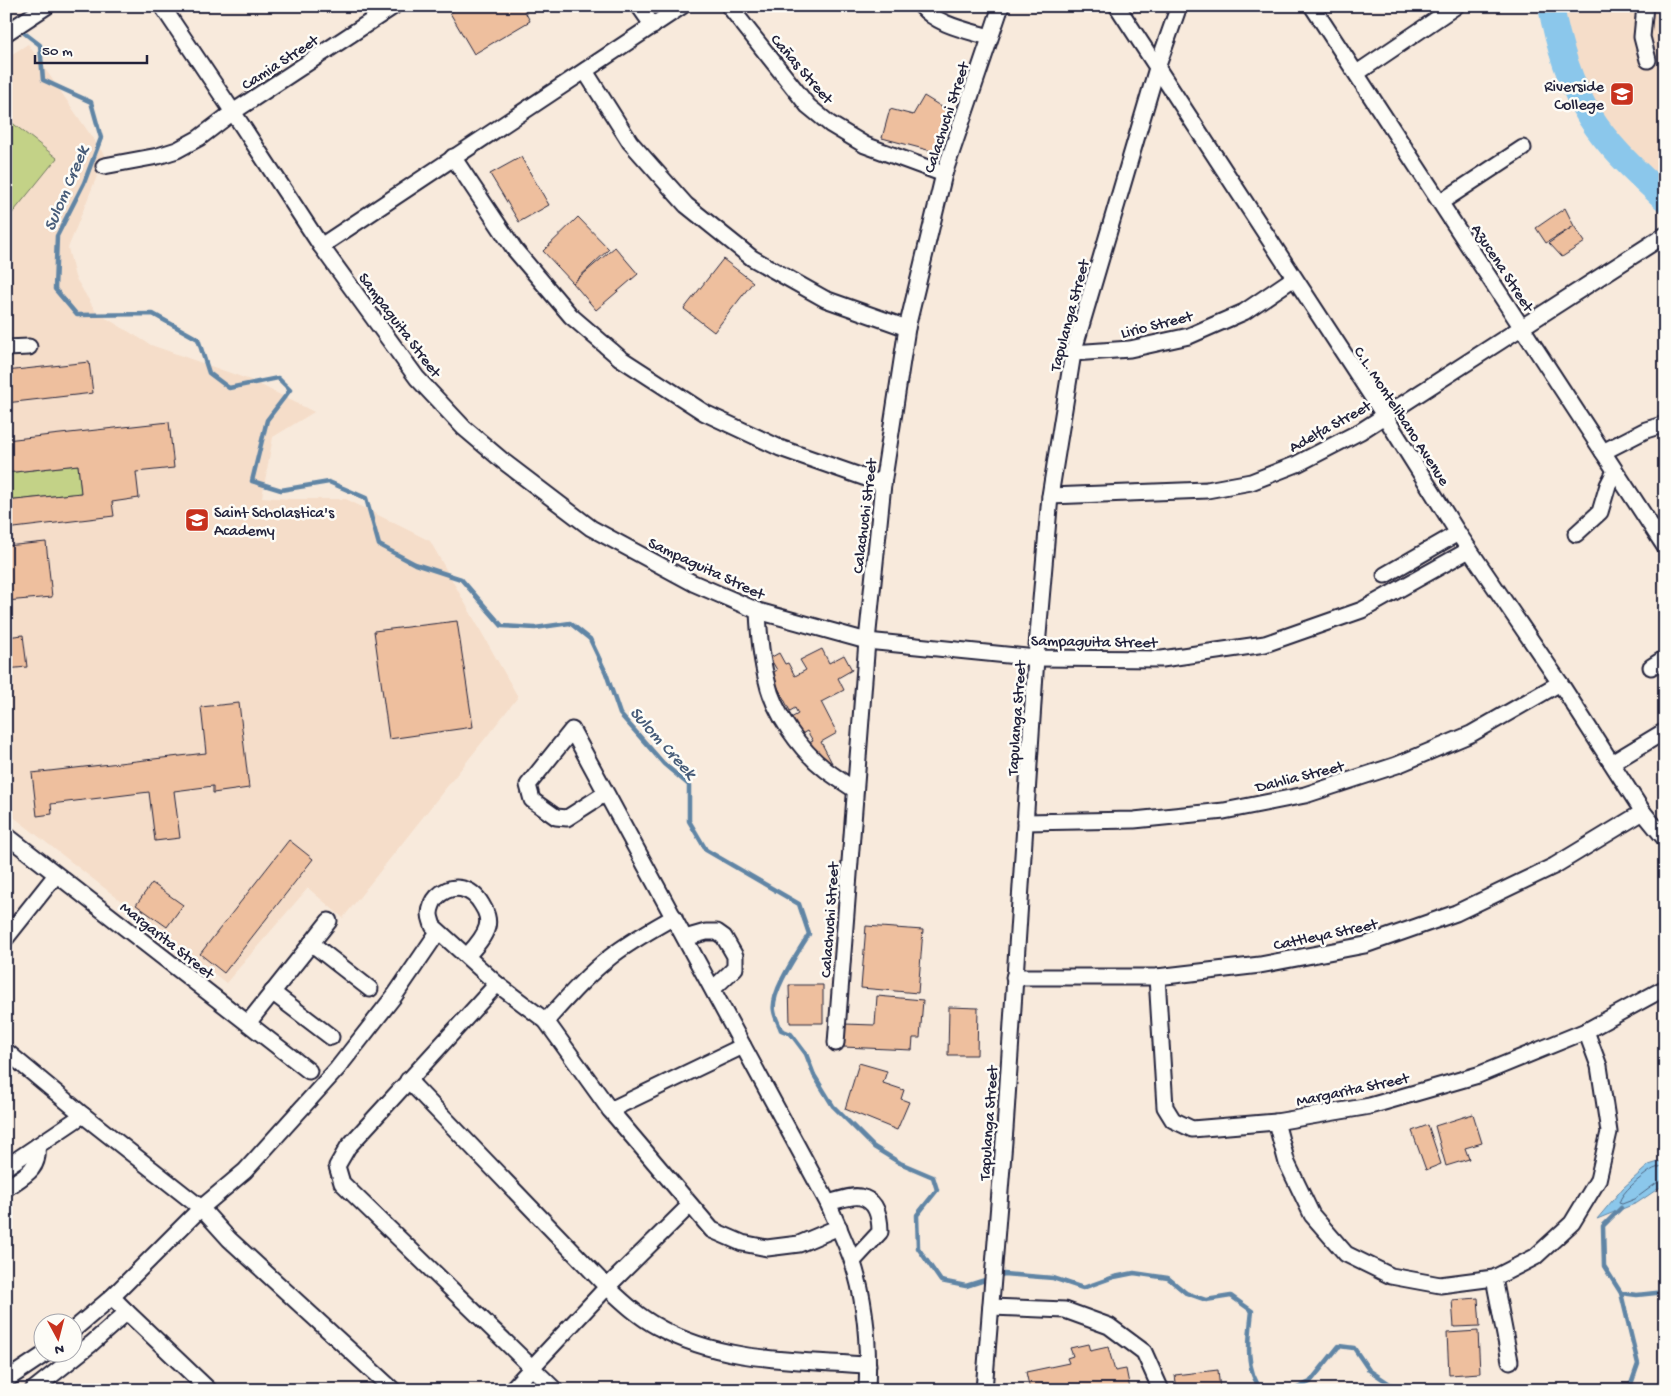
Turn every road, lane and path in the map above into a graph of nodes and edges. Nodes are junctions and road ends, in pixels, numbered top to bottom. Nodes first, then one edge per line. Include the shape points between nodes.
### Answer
1 (47, 6) edge
2 (162, 6) edge
3 (394, 6) edge
4 (639, 6) edge
5 (682, 6) edge
6 (729, 6) edge
7 (921, 6) edge
8 (1001, 6) edge
9 (1117, 6) edge
10 (1179, 6) edge
11 (1312, 6) edge
12 (1456, 6) edge
13 (1645, 6) edge
14 (653, 26) junction
15 (6, 33) edge
16 (989, 37) junction
17 (1648, 60) dead end
18 (1156, 68) junction
19 (585, 71) junction
20 (1357, 73) junction
21 (234, 112) junction
22 (1523, 148) dead end
23 (454, 157) junction
24 (104, 166) dead end
25 (944, 174) junction
26 (1441, 202) junction
27 (1665, 234) edge
28 (321, 246) junction
29 (1294, 278) junction
30 (1521, 326) junction
31 (907, 328) junction
32 (29, 347) dead end
33 (6, 348) edge
34 (1073, 353) junction
35 (1384, 415) junction
36 (1665, 424) edge
37 (1603, 452) junction
38 (1615, 471) junction
39 (883, 484) junction
40 (1050, 496) junction
41 (1458, 533) junction
42 (1576, 534) dead end
43 (1665, 547) edge
44 (1469, 550) junction
45 (1385, 575) dead end
46 (758, 612) junction
47 (867, 641) junction
48 (1036, 658) junction
49 (1665, 658) edge
50 (1651, 667) dead end
51 (1560, 682) junction
52 (1665, 731) edge
53 (1612, 764) junction
54 (855, 790) junction
55 (606, 793) junction
56 (1644, 812) junction
57 (1025, 822) junction
58 (1663, 833) edge
59 (6, 835) edge
60 (56, 875) junction
61 (674, 917) junction
62 (329, 920) dead end
63 (438, 932) junction
64 (6, 938) edge
65 (685, 938) junction
66 (311, 944) junction
67 (467, 956) junction
68 (1014, 977) junction
69 (1157, 978) junction
70 (497, 984) junction
71 (1665, 988) edge
72 (370, 989) dead end
73 (713, 989) junction
74 (272, 992) junction
75 (546, 1021) junction
76 (248, 1023) junction
77 (1586, 1031) junction
78 (331, 1038) dead end
79 (836, 1043) dead end
80 (743, 1046) junction
81 (6, 1051) edge
82 (309, 1071) dead end
83 (408, 1080) junction
84 (610, 1110) junction
85 (83, 1115) junction
86 (1276, 1122) junction
87 (38, 1146) junction
88 (6, 1167) edge
89 (6, 1188) edge
90 (828, 1203) junction
91 (690, 1205) junction
92 (201, 1208) junction
93 (839, 1227) junction
94 (852, 1261) junction
95 (1494, 1278) junction
96 (607, 1287) junction
97 (112, 1298) junction
98 (991, 1308) junction
99 (127, 1312) junction
100 (82, 1323) edge
101 (1510, 1361) dead end
102 (32, 1363) edge
103 (868, 1365) junction
104 (533, 1367) junction
105 (6, 1380) edge
106 (33, 1390) edge
107 (208, 1390) edge
108 (393, 1390) edge
109 (511, 1390) edge
110 (555, 1390) edge
111 (867, 1390) edge
112 (984, 1390) edge
113 (1161, 1390) edge

1 - 15 street
2 - 21 street, Sampaguita Street
3 - 21 street, Camia Street
4 - 14 street
5 - 14 street
6 - 25 street, Cañas Street via 808,106 830,124 864,145
7 - 16 street via 932,17
8 - 16 street, Calachuchi Street
9 - 18 street, C.L. Montelibano Avenue
10 - 18 street, Tapulanga Street
11 - 20 street, Azucena Street
12 - 20 street
13 - 17 street via 1642,37
14 - 19 street
16 - 25 street, Calachuchi Street
18 - 29 street, C.L. Montelibano Avenue
18 - 34 street, Tapulanga Street
19 - 23 street
19 - 31 street via 630,142 686,205 752,258 826,299
20 - 26 street, Azucena Street
21 - 24 street, Camia Street via 177,150
21 - 28 street, Sampaguita Street
22 - 26 street
23 - 28 street
23 - 39 street via 515,250 571,316 620,358 705,413 780,448
25 - 31 street, Calachuchi Street
26 - 30 street, Azucena Street
27 - 30 street, Adelfa Street
28 - 46 street, Sampaguita Street via 417,378 470,434 591,528 692,583
29 - 34 street, Lirio Street via 1244,312 1189,336 1130,349
29 - 35 street, C.L. Montelibano Avenue
30 - 35 street, Adelfa Street
30 - 37 street, Azucena Street
31 - 39 street, Calachuchi Street
32 - 33 street
34 - 40 street, Tapulanga Street
35 - 40 street, Adelfa Street via 1361,431 1297,464 1251,482 1207,490
35 - 41 street, C.L. Montelibano Avenue
36 - 37 street
37 - 38 street, Azucena Street
38 - 42 street via 1600,512
38 - 43 street, Azucena Street
39 - 47 street, Calachuchi Street
40 - 48 street, Tapulanga Street
41 - 44 street, C.L. Montelibano Avenue
41 - 45 street
44 - 48 street, Sampaguita Street via 1362,610 1265,644 1162,659
44 - 51 street, C.L. Montelibano Avenue
46 - 47 street, Sampaguita Street
46 - 54 street via 760,648 767,683 781,715 800,745 825,770
47 - 48 street, Sampaguita Street
47 - 54 street, Calachuchi Street
48 - 57 street, Tapulanga Street
49 - 50 street
51 - 53 street, C.L. Montelibano Avenue
51 - 57 street, Dahlia Street via 1471,734 1397,765 1305,795 1224,811 1134,820
52 - 53 street
53 - 56 street, C.L. Montelibano Avenue
54 - 79 street, Calachuchi Street
55 - 55 street via 572,730 528,785 532,800 556,817 567,818
55 - 61 street
56 - 58 street, C.L. Montelibano Avenue
56 - 69 street, Cattleya Street via 1554,866 1456,913 1365,945 1260,965
57 - 68 street, Tapulanga Street
59 - 60 street, Margarita Street
60 - 64 street
60 - 76 street, Margarita Street
61 - 65 street
61 - 75 street via 633,940 608,959
62 - 66 street
63 - 67 street
63 - 67 street via 430,913 434,900 445,890 457,887 480,900 487,912 488,926
63 - 92 street via 395,995 337,1069 245,1171
65 - 73 street
65 - 73 street via 717,932 724,937 735,956 735,968
66 - 72 street
66 - 74 street
67 - 70 street
68 - 69 street, Cattleya Street
68 - 98 street, Tapulanga Street
69 - 86 street, Margarita Street via 1165,1107 1173,1120 1192,1129
70 - 75 street
70 - 83 street
71 - 77 street, Margarita Street
73 - 80 street
74 - 76 street
74 - 78 street
75 - 84 street
76 - 82 street, Margarita Street
77 - 86 street, Margarita Street via 1478,1075 1370,1106
77 - 95 street via 1599,1066 1609,1132 1598,1180 1572,1223 1535,1257
80 - 84 street
80 - 90 street
81 - 85 street
83 - 96 street
83 - 104 street via 348,1148 337,1166 342,1183
84 - 91 street
85 - 87 street
85 - 92 street
86 - 95 street via 1287,1163 1312,1216 1346,1254 1391,1276 1440,1284
87 - 88 street
87 - 89 street via 39,1157 33,1168
90 - 93 street
90 - 94 street via 859,1196 872,1203 880,1217 880,1232
91 - 93 street via 712,1230 742,1243 767,1248 799,1244
91 - 96 street
92 - 97 street
92 - 108 street via 229,1239
93 - 94 street
94 - 103 street via 865,1321
95 - 101 street
96 - 103 street via 658,1327 686,1341 715,1350 743,1356
96 - 104 street
97 - 99 street
97 - 100 street
98 - 112 street, Tapulanga Street
98 - 113 street via 1065,1310 1109,1326 1144,1352
99 - 106 street
99 - 107 street
102 - 105 street
103 - 111 street
104 - 109 street
104 - 110 street

